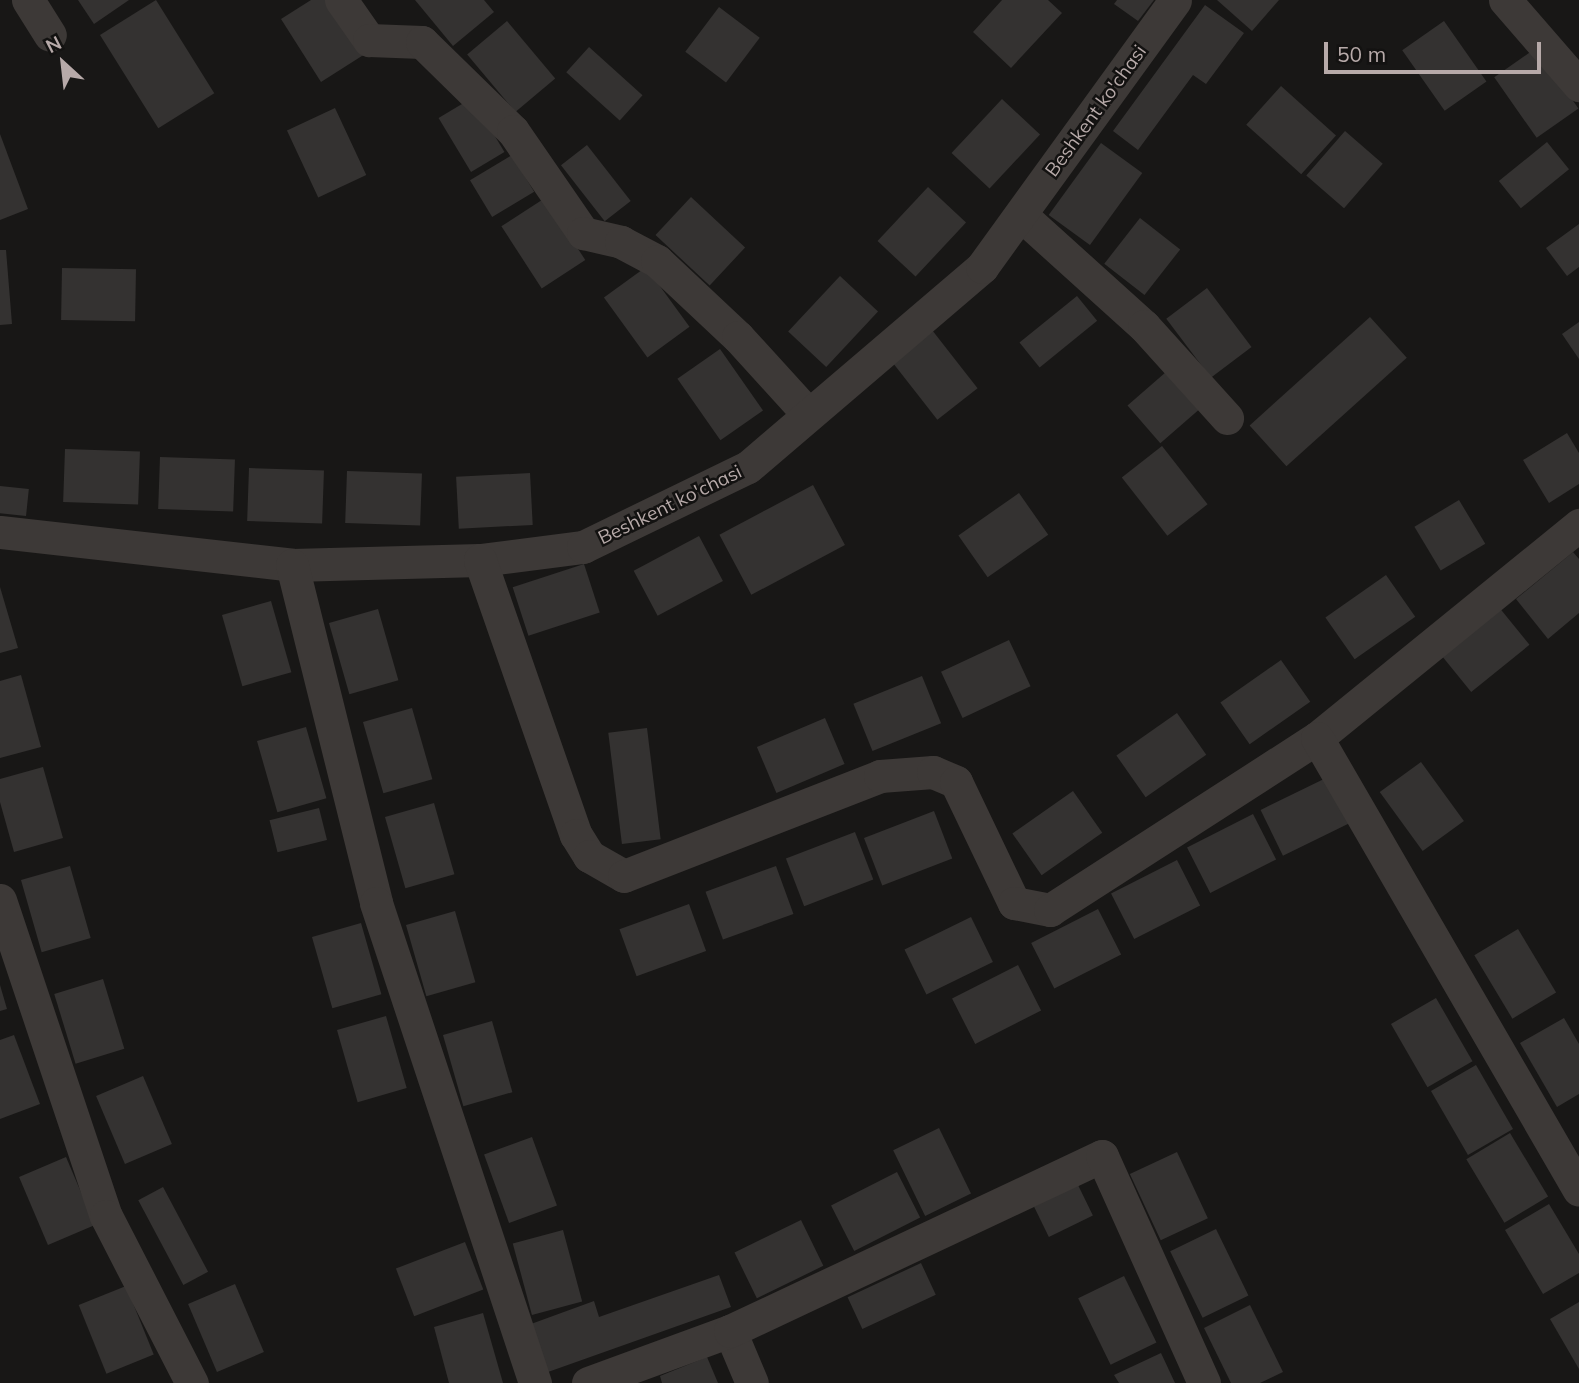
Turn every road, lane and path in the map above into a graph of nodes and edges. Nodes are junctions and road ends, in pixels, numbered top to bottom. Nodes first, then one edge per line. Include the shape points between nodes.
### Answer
1 (28, 0) edge
2 (341, 0) edge
3 (1175, 0) edge
4 (1506, 0) edge
5 (50, 35) dead end
6 (1579, 85) edge
7 (1021, 215) junction
8 (809, 415) junction
9 (1227, 418) dead end
10 (1579, 525) edge
11 (0, 532) edge
12 (480, 559) junction
13 (292, 565) junction
14 (1317, 738) junction
15 (0, 900) edge
16 (1579, 1190) edge
17 (730, 1331) junction
18 (192, 1383) edge
19 (535, 1383) edge
20 (588, 1383) edge
21 (752, 1383) edge
22 (1204, 1383) edge

1 - 5 street
2 - 8 street via 369,40 422,42 513,131 583,233 621,242 657,261 738,337
3 - 7 street, Beshkent ko'chasi
4 - 6 street
7 - 8 street, Beshkent ko'chasi via 982,267
7 - 9 street via 1144,326
8 - 12 street, Beshkent ko'chasi via 748,467 583,547
10 - 14 street
11 - 13 street, Beshkent ko'chasi
12 - 13 street, Beshkent ko'chasi
12 - 14 street via 576,835 589,856 624,876 880,776 933,772 956,782 1013,904 1050,910
13 - 19 street via 376,903
14 - 16 street
15 - 18 street via 106,1216
17 - 20 street
17 - 21 street
17 - 22 street via 1102,1156

